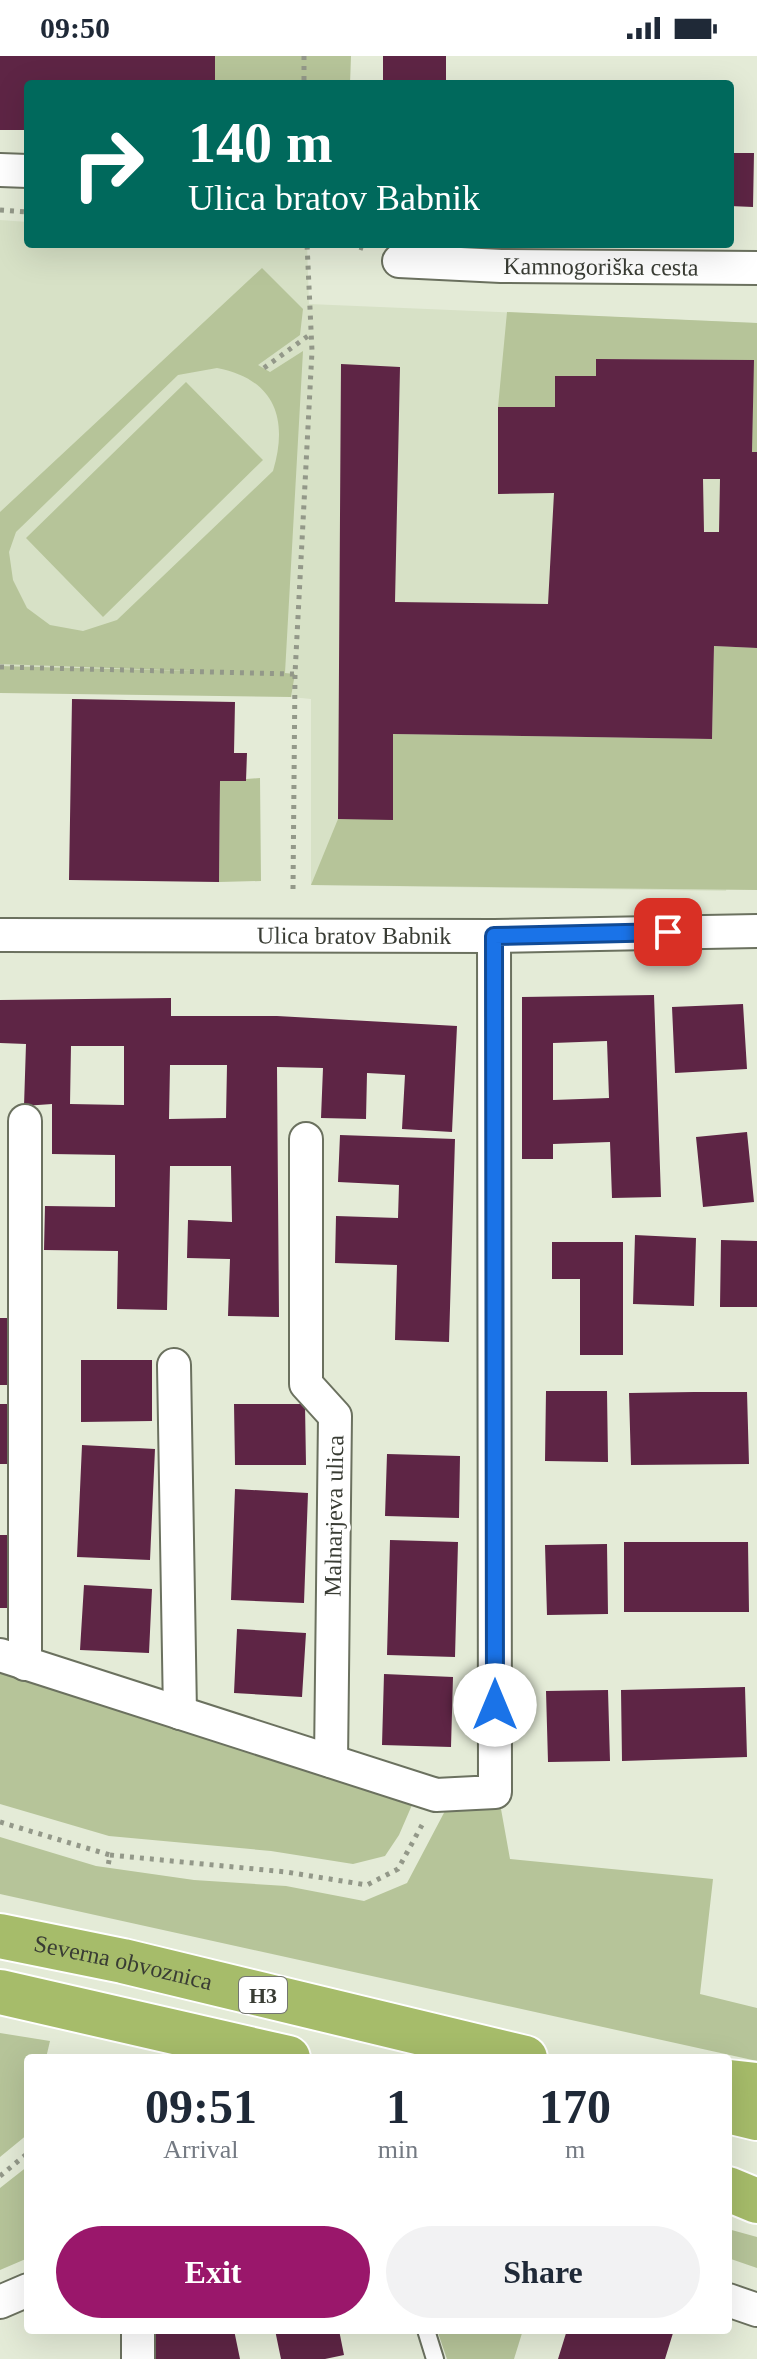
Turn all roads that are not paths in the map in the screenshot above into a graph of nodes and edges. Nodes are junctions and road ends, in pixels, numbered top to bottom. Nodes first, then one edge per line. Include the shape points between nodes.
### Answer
1 (0, 170) edge
2 (24, 171) edge
3 (399, 261) dead end
4 (757, 268) edge
5 (757, 931) edge
6 (0, 935) edge
7 (494, 936) junction
8 (25, 1121) dead end
9 (306, 1139) dead end
10 (174, 1365) dead end
11 (13, 1659) edge
12 (180, 1713) junction
13 (331, 1761) junction
14 (0, 1936) edge
15 (0, 1992) edge
16 (271, 2054) edge
17 (508, 2054) edge
18 (732, 2082) edge
19 (757, 2085) edge
20 (732, 2112) edge
21 (757, 2118) edge
22 (732, 2172) edge
23 (757, 2180) edge
24 (732, 2191) edge
25 (757, 2201) edge
26 (24, 2292) edge
27 (732, 2301) edge
28 (0, 2302) edge
29 (757, 2310) edge
30 (138, 2334) edge
31 (427, 2334) edge
32 (138, 2359) edge
33 (435, 2359) edge

1 - 2 street
3 - 4 street, Kamnogoriška cesta
5 - 7 street, Ulica bratov Babnik
6 - 7 street, Ulica bratov Babnik
7 - 13 street via 495,1792 436,1795
8 - 11 street
9 - 13 street, Malnarjeva ulica via 306,1384 335,1416
10 - 12 street
11 - 12 street
12 - 13 street
14 - 17 highway, Severna obvoznica / H3
15 - 16 highway, H3
18 - 19 highway
20 - 21 highway
22 - 23 highway
24 - 25 highway
26 - 28 street
27 - 29 street
30 - 32 street
31 - 33 lane

